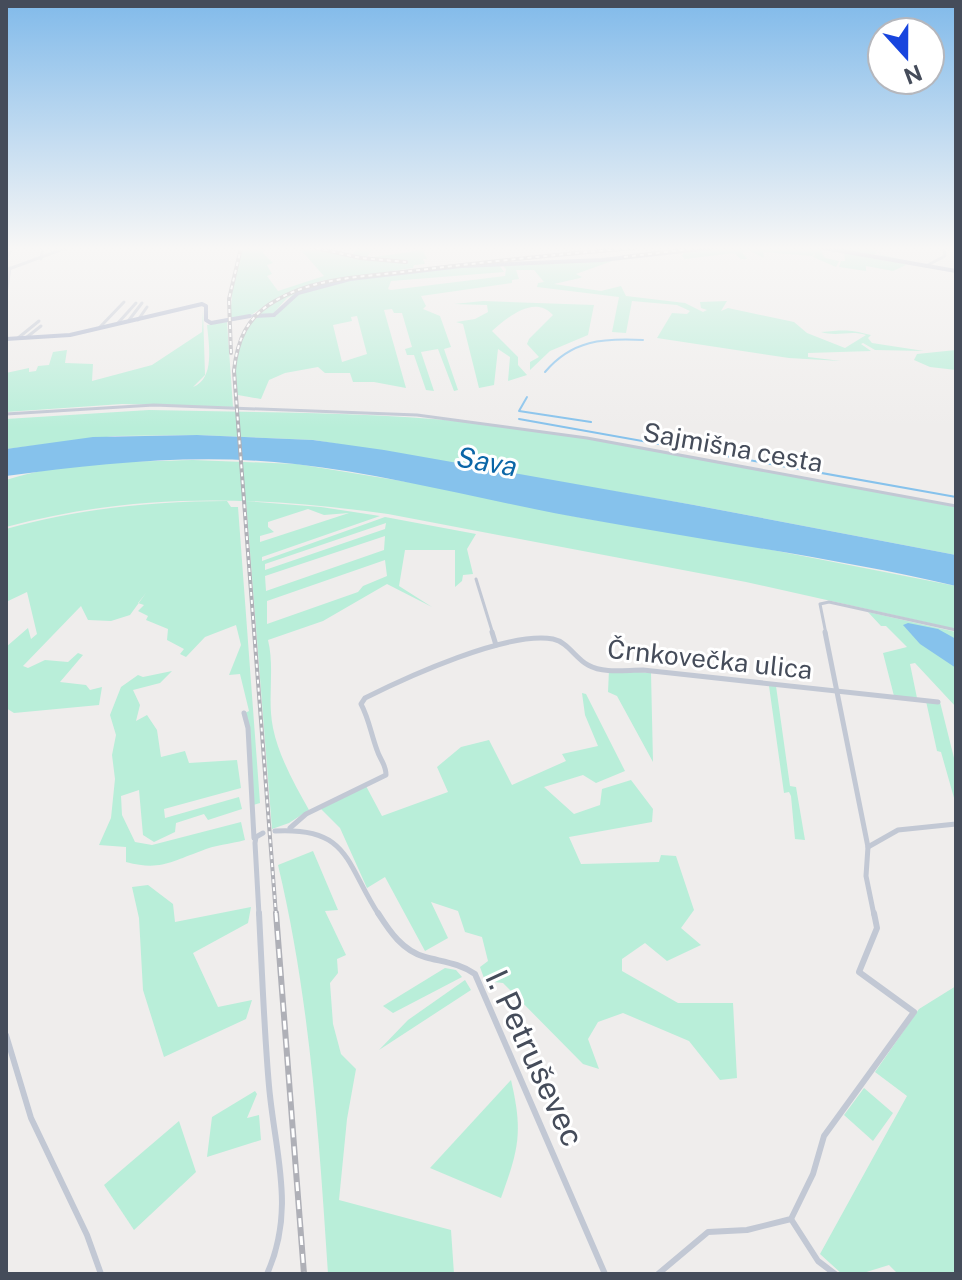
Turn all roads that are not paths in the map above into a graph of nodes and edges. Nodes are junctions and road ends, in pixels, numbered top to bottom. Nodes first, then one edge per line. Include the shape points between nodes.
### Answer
1 (147, 307) dead end
2 (118, 308) edge
3 (132, 308) edge
4 (139, 308) edge
5 (164, 308) edge
6 (186, 308) edge
7 (206, 308) edge
8 (280, 308) edge
9 (162, 314) junction
10 (138, 320) junction
11 (39, 321) dead end
12 (128, 322) junction
13 (117, 325) junction
14 (41, 326) dead end
15 (98, 329) junction
16 (6, 339) edge
17 (16, 340) junction
18 (24, 340) junction
19 (6, 414) edge
20 (956, 506) edge
21 (476, 579) dead end
22 (956, 630) edge
23 (496, 645) junction
24 (835, 691) junction
25 (938, 702) dead end
26 (244, 713) dead end
27 (956, 824) edge
28 (290, 828) junction
29 (275, 831) dead end
30 (263, 833) dead end
31 (255, 840) junction
32 (868, 847) junction
33 (6, 1035) edge
34 (791, 1219) junction
35 (101, 1274) edge
36 (267, 1274) edge
37 (605, 1274) edge
38 (658, 1274) edge
39 (835, 1274) edge

1 - 10 street
2 - 15 street
3 - 13 street
4 - 12 street
5 - 9 street
6 - 9 main road
7 - 8 main road via 208,322 274,315
9 - 10 main road
10 - 12 main road
11 - 17 street
12 - 13 main road
13 - 15 main road
14 - 18 street
15 - 18 main road
16 - 17 main road
17 - 18 main road
19 - 20 street, Sajmišna cesta via 154,405 401,414 503,425
21 - 23 street
22 - 24 street, Črnkovečka ulica via 826,602 819,606
23 - 24 street, Črnkovečka ulica via 552,639 598,668
23 - 28 street, Črnkovečka ulica via 365,698 361,704 386,775 306,814
24 - 25 street, Črnkovečka ulica
24 - 32 street, Črnkovečka ulica
26 - 31 street
27 - 32 street via 897,830
28 - 29 street, I. Petruševec
28 - 37 street, I. Petruševec via 318,831 338,843 374,912 408,951 465,965 475,974
30 - 31 street
31 - 36 street via 266,1049 284,1205 279,1247
32 - 34 street, Črnkovečka ulica via 866,876 877,928 859,972 914,1012 824,1136
33 - 35 street via 31,1118
34 - 38 street via 747,1230 708,1232
34 - 39 street via 818,1261

